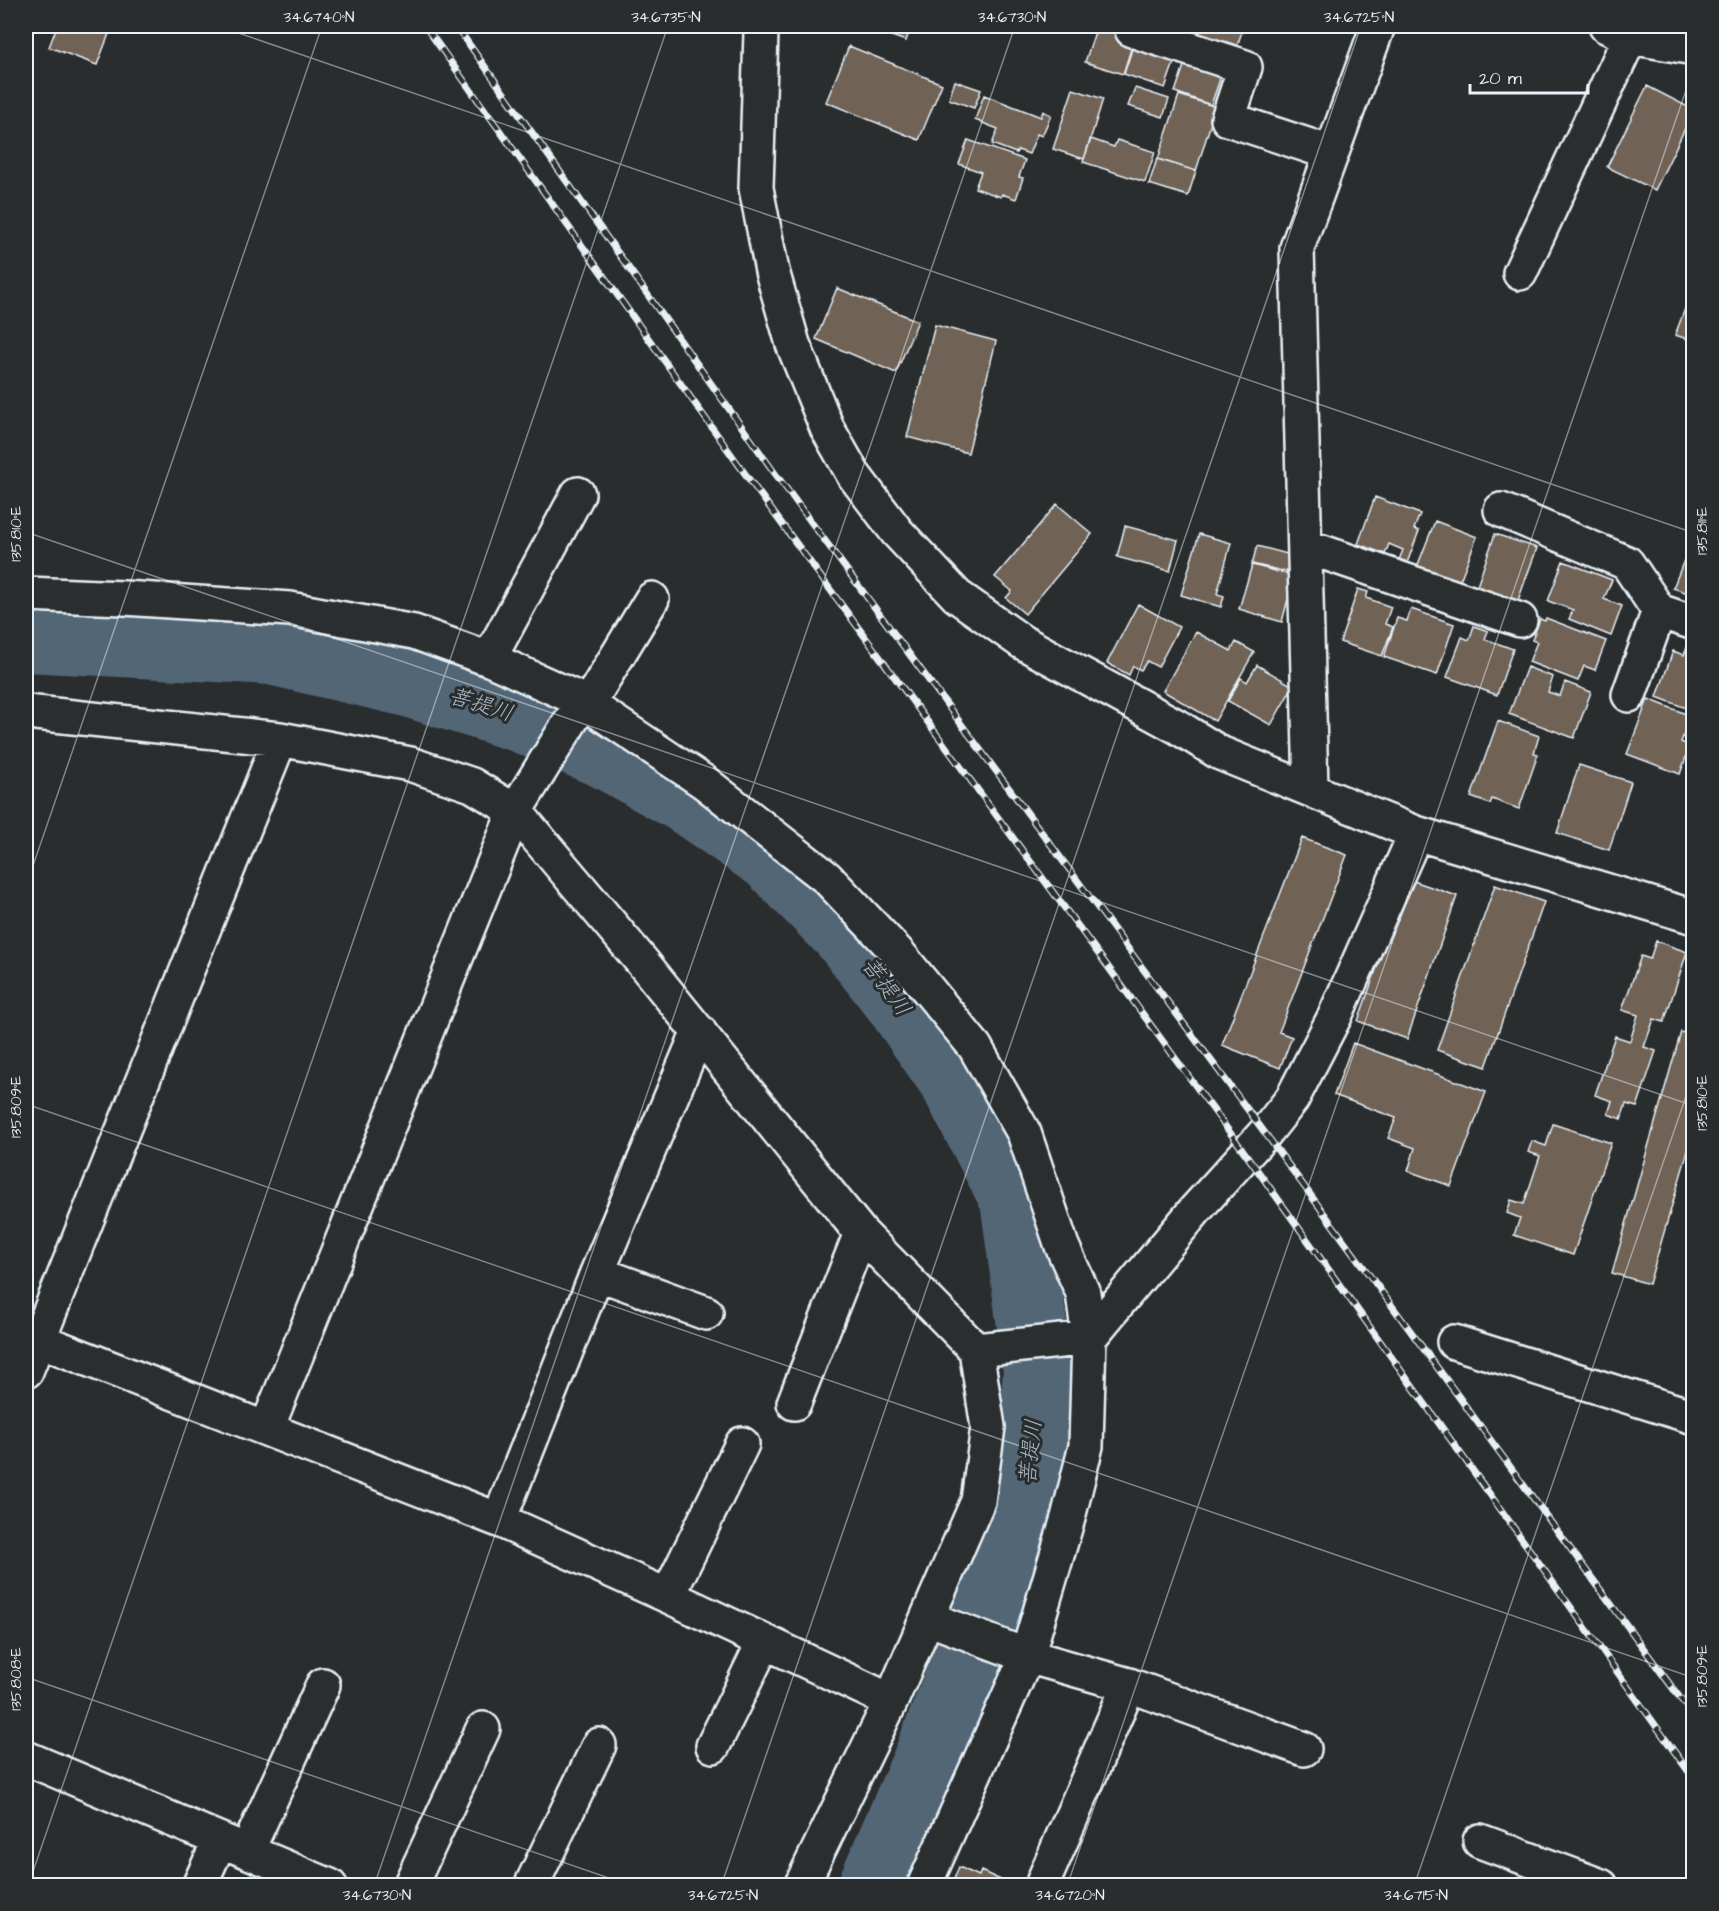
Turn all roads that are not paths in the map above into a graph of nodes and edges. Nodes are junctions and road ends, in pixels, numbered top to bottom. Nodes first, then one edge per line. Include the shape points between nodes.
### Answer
1 (763, 26) edge
2 (1377, 26) edge
3 (1132, 30) dead end
4 (1618, 31) edge
5 (1694, 48) edge
6 (1331, 153) junction
7 (1520, 273) dead end
8 (578, 494) dead end
9 (1501, 510) dead end
10 (1305, 546) junction
11 (26, 594) edge
12 (652, 599) dead end
13 (1659, 611) junction
14 (1520, 620) dead end
15 (1694, 623) edge
16 (489, 659) junction
17 (1629, 695) dead end
18 (582, 706) junction
19 (26, 712) edge
20 (280, 739) junction
21 (1311, 790) junction
22 (515, 811) junction
23 (1416, 833) junction
24 (1694, 917) edge
25 (699, 1031) junction
26 (861, 1233) junction
27 (597, 1273) junction
28 (706, 1313) dead end
29 (32, 1338) edge
30 (1084, 1339) junction
31 (1454, 1342) dead end
32 (987, 1349) junction
33 (26, 1371) edge
34 (794, 1403) dead end
35 (1694, 1417) edge
36 (267, 1428) junction
37 (742, 1443) dead end
38 (499, 1520) junction
39 (668, 1596) junction
40 (939, 1622) junction
41 (764, 1642) junction
42 (1022, 1654) junction
43 (1130, 1684) junction
44 (323, 1685) dead end
45 (891, 1701) junction
46 (483, 1730) dead end
47 (599, 1745) dead end
48 (713, 1746) dead end
49 (1304, 1749) dead end
50 (26, 1758) edge
51 (1480, 1841) dead end
52 (234, 1846) junction
53 (1044, 1880) dead end
54 (199, 1886) edge
55 (330, 1886) edge
56 (410, 1886) edge
57 (531, 1886) edge
58 (801, 1886) edge
59 (924, 1886) edge
60 (1601, 1886) edge

1 - 21 street via 756,188 772,271 793,344 827,428 853,474 897,532 957,596 1022,642 1220,753
2 - 6 street
3 - 6 street via 1245,67 1228,119
4 - 5 street
4 - 7 street
6 - 10 street via 1297,248
8 - 16 street
9 - 13 street via 1627,563
10 - 14 street
10 - 21 street
11 - 16 street via 290,609 414,632
12 - 18 street
13 - 15 street
13 - 17 street
16 - 18 street
18 - 22 street
18 - 30 street via 704,782 827,878 898,953 975,1047 1024,1133 1062,1246 1083,1293
19 - 20 street
20 - 22 street via 410,764 472,785
20 - 29 street
21 - 23 street
22 - 25 street
22 - 36 street
23 - 24 street
23 - 30 street via 1335,1016 1292,1099
25 - 26 street
25 - 27 street
26 - 32 street
26 - 34 street
27 - 28 street
27 - 38 street
29 - 33 street
29 - 36 street
30 - 32 street
30 - 42 street via 1086,1446 1068,1518
31 - 35 street
32 - 40 street via 987,1427 978,1501
36 - 38 street
37 - 39 street
38 - 39 street
39 - 41 street
40 - 42 street
40 - 45 street
41 - 45 street
41 - 48 street
42 - 43 street
42 - 59 street
43 - 49 street
43 - 53 street
44 - 52 street
45 - 58 street
46 - 56 street
47 - 57 street
50 - 52 street
51 - 60 street
52 - 54 street
52 - 55 street

